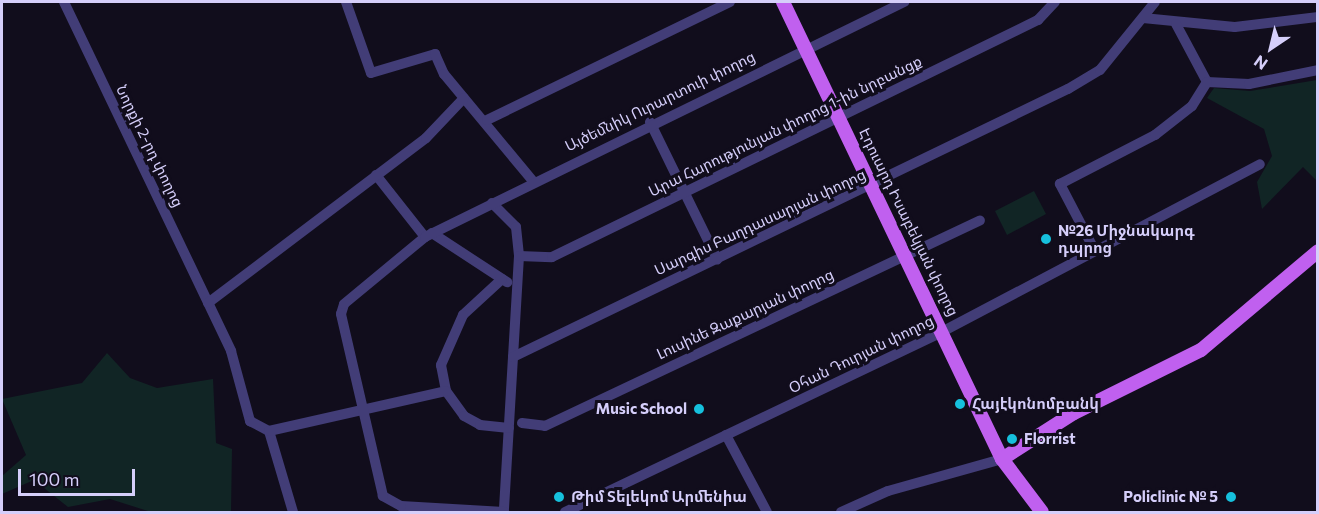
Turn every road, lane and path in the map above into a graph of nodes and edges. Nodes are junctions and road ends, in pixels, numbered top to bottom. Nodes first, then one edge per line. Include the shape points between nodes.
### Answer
1 (64, 2) edge
2 (346, 2) edge
3 (730, 2) edge
4 (783, 2) edge
5 (904, 2) edge
6 (1055, 2) edge
7 (1155, 2) edge
8 (1317, 17) edge
9 (1143, 18) junction
10 (1176, 24) junction
11 (805, 48) junction
12 (1317, 70) edge
13 (1207, 82) junction
14 (464, 98) junction
15 (839, 116) junction
16 (487, 120) junction
17 (650, 123) junction
18 (1260, 164) dead end
19 (376, 175) junction
20 (532, 180) junction
21 (873, 185) junction
22 (684, 192) junction
23 (492, 203) junction
24 (980, 220) dead end
25 (428, 235) junction
26 (1095, 251) junction
27 (1317, 251) edge
28 (906, 255) junction
29 (519, 256) junction
30 (717, 259) junction
31 (502, 279) junction
32 (515, 285) junction
33 (208, 303) junction
34 (944, 331) junction
35 (513, 357) junction
36 (446, 391) junction
37 (362, 408) junction
38 (522, 423) dead end
39 (509, 428) junction
40 (269, 431) junction
41 (726, 435) junction
42 (1002, 459) junction
43 (504, 512) edge
44 (293, 513) edge
45 (565, 513) edge
46 (768, 513) edge
47 (841, 513) edge
48 (1042, 513) edge

1 - 33 street, Նորքի 2-րդ փողոց
2 - 14 street via 371,73 435,54
3 - 16 street
4 - 11 main road, Էդուարդ Իսաբեկյան փողոց
5 - 11 street, Այծեմնիկ Ուրարտուի փողոց
6 - 15 street, Արա Հարությունյան փողոց 1-ին նրբանցք via 1038,20
7 - 9 street, Սարգիս Բաղդասարյան փողոց
8 - 10 street via 1235,27
9 - 10 street
9 - 21 street, Սարգիս Բաղդասարյան փողոց via 1100,70
10 - 13 street
11 - 15 main road, Էդուարդ Իսաբեկյան փողոց
11 - 17 street, Այծեմնիկ Ուրարտուի փողոց
12 - 13 street via 1249,84
13 - 26 street via 1192,106 1155,135 1060,184
14 - 16 street
14 - 19 street via 426,138
15 - 21 main road, Էդուարդ Իսաբեկյան փողոց
15 - 22 street, Արա Հարությունյան փողոց 1-ին նրբանցք
16 - 20 street
17 - 20 street, Այծեմնիկ Ուրարտուի փողոց
17 - 22 street
18 - 26 street, Օհան Դուրյան փողոց
19 - 25 street
19 - 33 street
20 - 23 street, Այծեմնիկ Ուրարտուի փողոց
21 - 28 main road, Էդուարդ Իսաբեկյան փողոց
21 - 30 street, Սարգիս Բաղդասարյան փողոց
22 - 29 street, Արա Հարությունյան փողոց 1-ին նրբանցք via 552,256
22 - 30 street
23 - 25 street, Այծեմնիկ Ուրարտուի փողոց
23 - 29 street via 516,227
24 - 28 street, Լուսինե Զաքարյան փողոց
25 - 31 street
25 - 37 street, Այծեմնիկ Ուրարտուի փողոց via 394,257 341,309
26 - 34 street, Օհան Դուրյան փողոց
27 - 42 main road via 1201,350 1074,413
28 - 34 main road, Էդուարդ Իսաբեկյան փողոց
28 - 38 street, Լուսինե Զաքարյան փողոց via 545,426
29 - 32 street
30 - 35 street, Սարգիս Բաղդասարյան փողոց
31 - 32 street
31 - 36 street via 473,302 446,348 441,364
32 - 35 street
33 - 40 street, Նորքի 2-րդ փողոց via 239,370 250,421
34 - 41 street, Օհան Դուրյան փողոց
34 - 42 main road, Էդուարդ Իսաբեկյան փողոց
35 - 39 street
36 - 37 street
36 - 39 street via 471,421
37 - 40 street
37 - 43 street via 380,489 388,501 401,506
39 - 43 street
40 - 44 street
41 - 45 street, Օհան Դուրյան փողոց
41 - 46 street
42 - 47 street via 888,491
42 - 48 main road, Էդուարդ Իսաբեկյան փողոց

